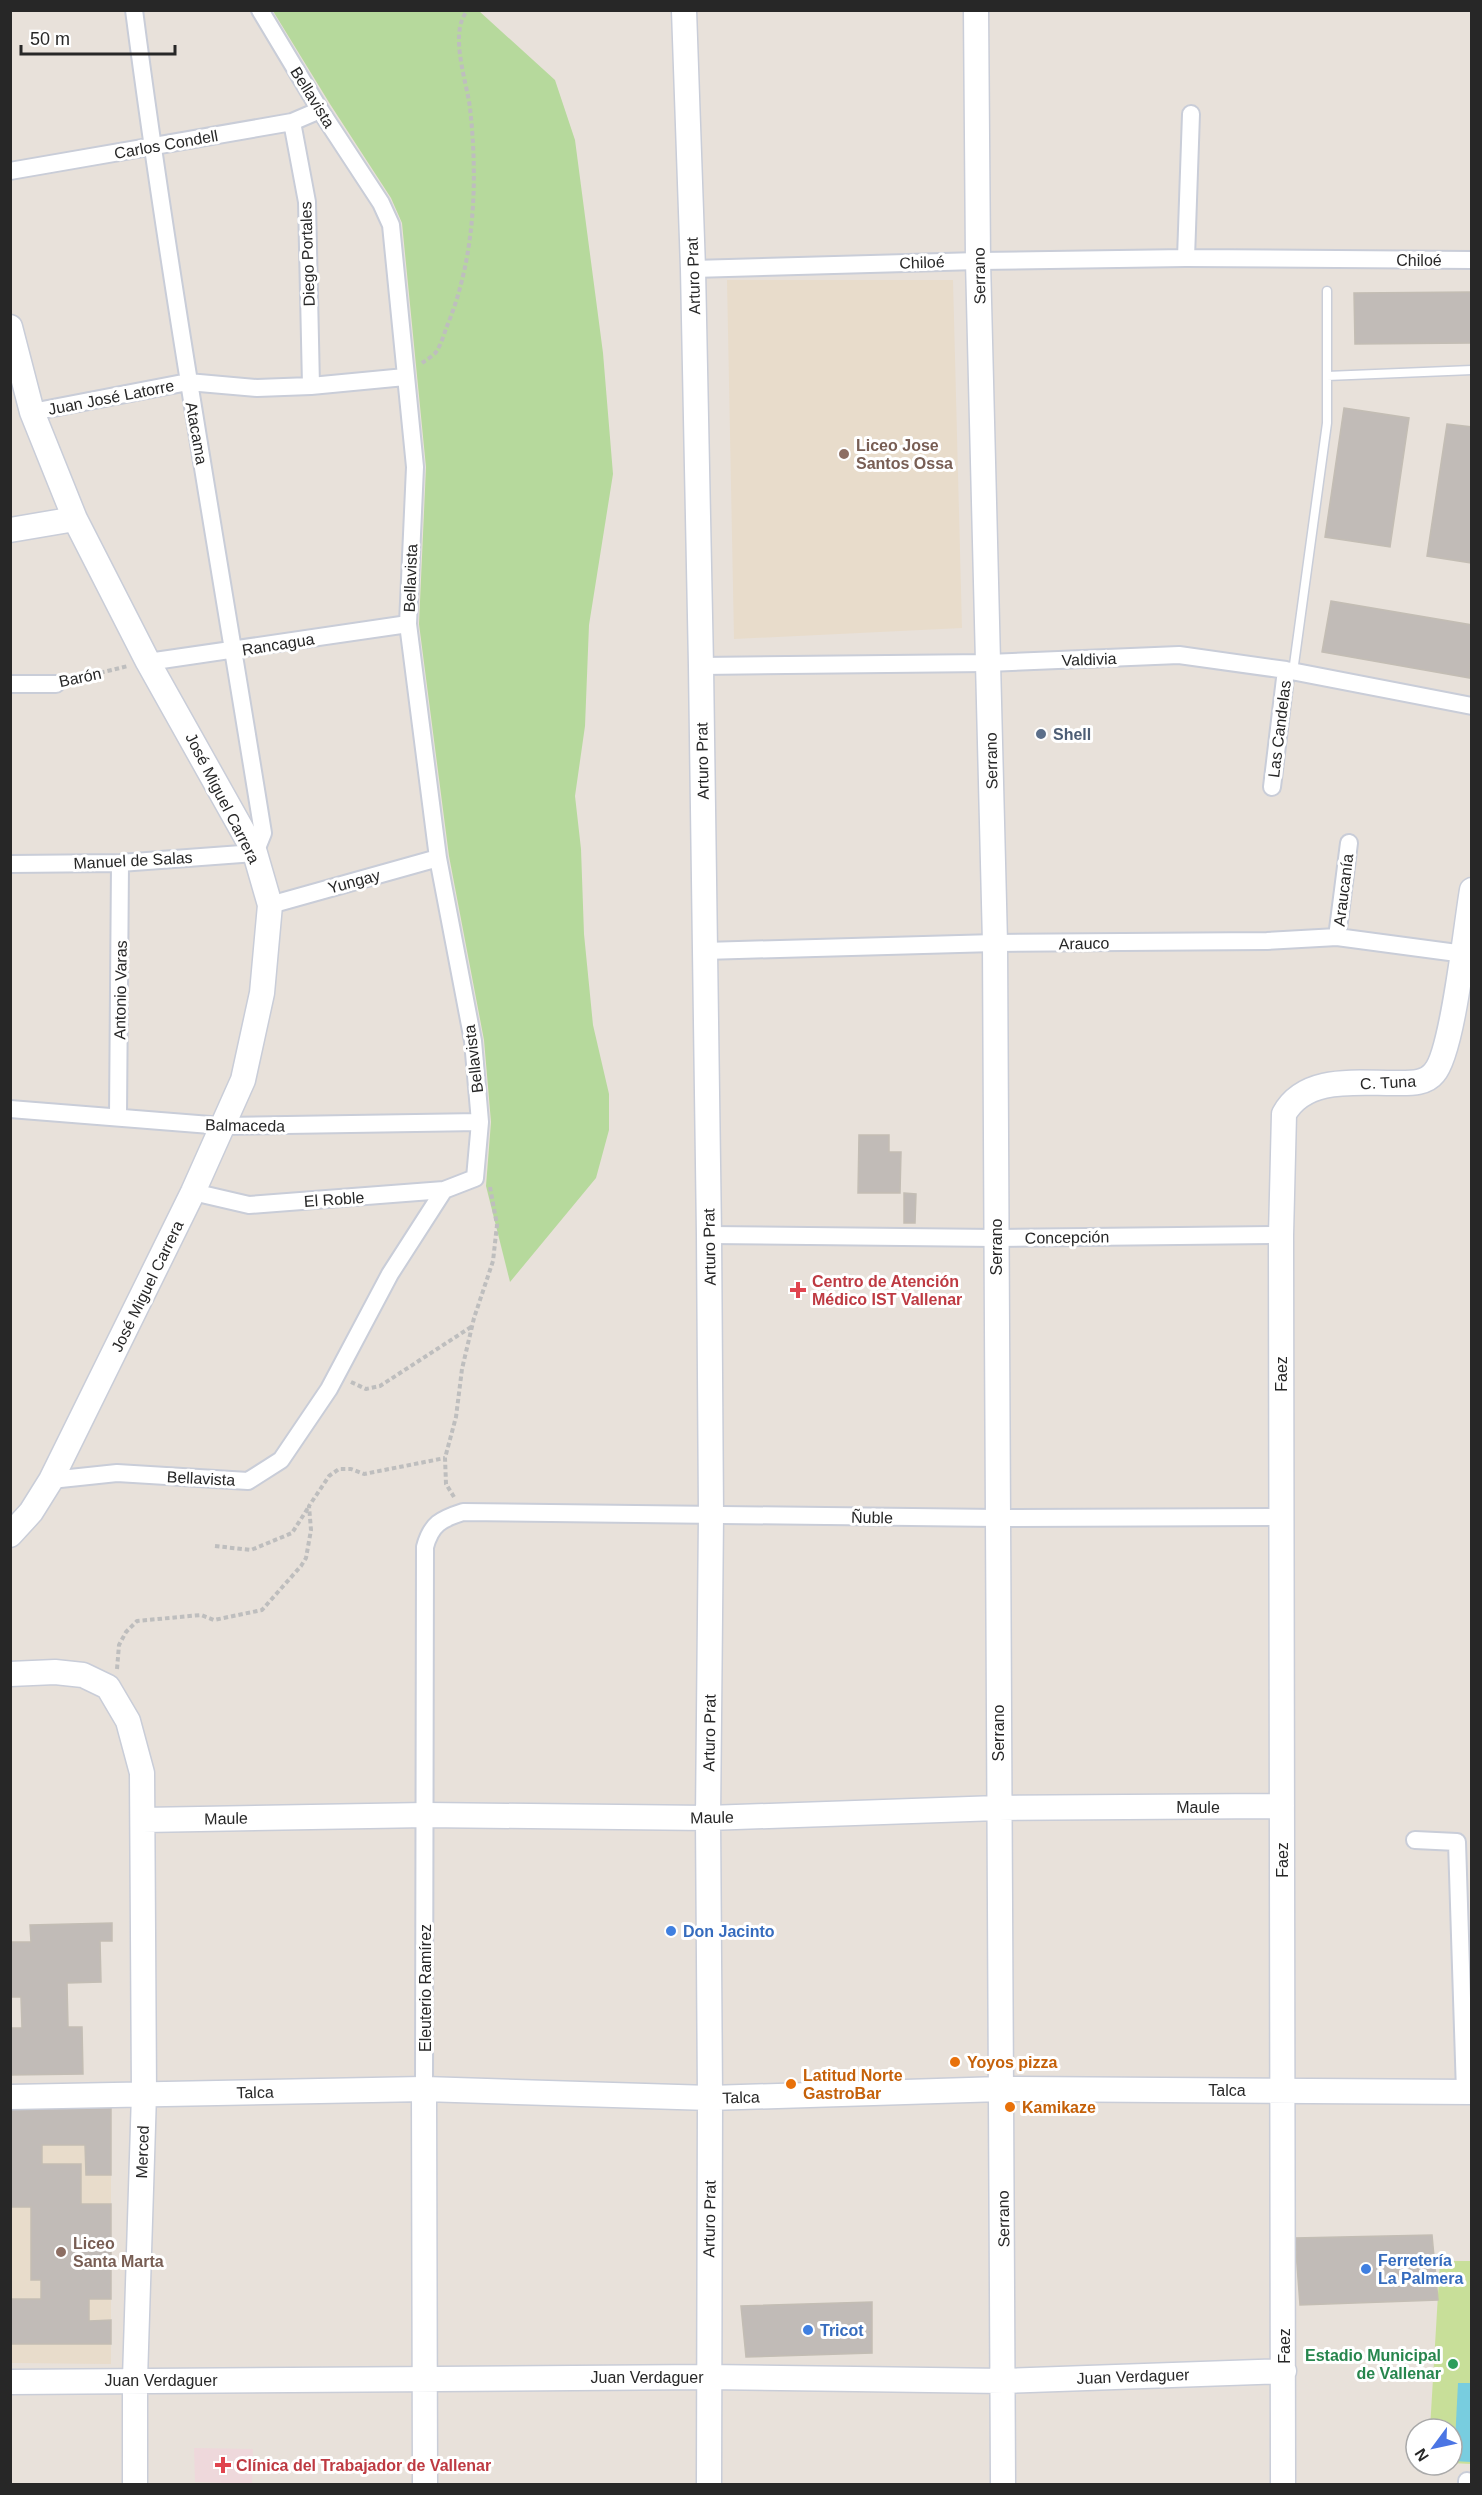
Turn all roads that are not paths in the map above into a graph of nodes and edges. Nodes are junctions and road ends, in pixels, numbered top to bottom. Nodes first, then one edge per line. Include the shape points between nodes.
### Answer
1 (134, 10) edge
2 (260, 10) edge
3 (684, 10) edge
4 (976, 10) edge
5 (320, 110) junction
6 (1191, 114) dead end
7 (292, 122) junction
8 (152, 147) junction
9 (10, 171) edge
10 (1186, 258) junction
11 (1472, 260) edge
12 (978, 261) junction
13 (693, 269) junction
14 (1327, 291) dead end
15 (10, 327) edge
16 (1472, 369) edge
17 (1327, 376) junction
18 (405, 377) junction
19 (188, 382) junction
20 (311, 386) junction
21 (32, 412) junction
22 (75, 519) junction
23 (10, 530) edge
24 (408, 624) junction
25 (234, 651) junction
26 (148, 662) junction
27 (988, 663) junction
28 (701, 666) junction
29 (1289, 671) junction
30 (10, 684) edge
31 (56, 684) road end
32 (1472, 706) edge
33 (1272, 787) dead end
34 (1349, 843) dead end
35 (255, 853) junction
36 (438, 858) junction
37 (120, 863) junction
38 (10, 864) edge
39 (1472, 891) edge
40 (270, 904) junction
41 (1337, 938) junction
42 (995, 944) junction
43 (704, 951) junction
44 (1467, 955) edge
45 (10, 1109) edge
46 (118, 1117) junction
47 (480, 1122) junction
48 (223, 1126) junction
49 (482, 1179) joint
50 (444, 1190) junction
51 (193, 1192) junction
52 (709, 1235) junction
53 (1281, 1235) junction
54 (996, 1238) junction
55 (51, 1480) junction
56 (463, 1512) joint
57 (711, 1515) junction
58 (1281, 1517) junction
59 (998, 1518) junction
60 (10, 1535) edge
61 (10, 1674) edge
62 (1282, 1806) junction
63 (998, 1808) junction
64 (426, 1815) junction
65 (708, 1818) junction
66 (142, 1820) junction
67 (1415, 1840) dead end
68 (1465, 1898) edge
69 (1467, 1994) edge
70 (424, 2090) junction
71 (1001, 2090) junction
72 (1283, 2090) junction
73 (1468, 2092) edge
74 (144, 2094) junction
75 (10, 2097) edge
76 (710, 2097) junction
77 (1284, 2371) junction
78 (708, 2377) junction
79 (135, 2379) junction
80 (425, 2379) junction
81 (1004, 2380) junction
82 (10, 2382) edge
83 (135, 2484) edge
84 (425, 2484) edge
85 (709, 2484) edge
86 (1003, 2484) edge
87 (1283, 2484) edge

1 - 8 street, Atacama
2 - 5 street, Bellavista
3 - 13 main road, Arturo Prat
4 - 12 main road, Serrano
5 - 7 street, Carlos Condell
5 - 18 street, Bellavista via 381,203 391,225
6 - 10 street
7 - 8 street, Carlos Condell
7 - 20 street, Diego Portales via 307,202
8 - 9 street, Carlos Condell
8 - 19 street, Atacama
10 - 11 street, Chiloé
10 - 12 street, Chiloé
12 - 13 street, Chiloé
12 - 27 main road, Serrano
13 - 28 main road, Arturo Prat
14 - 17 lane
15 - 21 main road, José Miguel Carrera
16 - 17 lane
17 - 29 lane via 1327,423
18 - 20 street, Juan José Latorre
18 - 24 street, Bellavista via 415,467
19 - 20 street, Juan José Latorre via 256,388
19 - 21 street, Juan José Latorre
19 - 25 street, Atacama
21 - 22 main road, José Miguel Carrera
22 - 23 main road
22 - 26 main road, José Miguel Carrera
24 - 25 street, Rancagua
24 - 36 street, Bellavista
25 - 26 street, Rancagua
25 - 35 street, Atacama via 263,833
26 - 35 main road, José Miguel Carrera
27 - 28 street, Valdivia
27 - 29 street, Valdivia via 1179,656
27 - 42 main road, Serrano
28 - 43 main road, Arturo Prat
29 - 32 street, Valdivia
29 - 33 street, Las Candelas
30 - 31 street, Barón
34 - 41 street, Araucanía
35 - 37 street, Manuel de Salas
35 - 40 main road, José Miguel Carrera
36 - 40 street, Yungay
36 - 47 street, Bellavista via 473,1041
37 - 38 street, Manuel de Salas
37 - 46 street, Antonio Varas
39 - 44 main road, C. Tuna
40 - 48 main road, José Miguel Carrera via 262,993 243,1080
41 - 42 street, Arauco
41 - 44 street, Arauco
42 - 43 street, Arauco
42 - 54 main road, Serrano
43 - 52 main road, Arturo Prat
44 - 53 main road, C. Tuna via 1446,1050 1433,1074 1417,1083 1328,1085 1307,1090 1292,1101 1284,1114
45 - 46 street, Balmaceda
46 - 48 street, Balmaceda
47 - 48 street, Balmaceda
47 - 49 street, Bellavista
48 - 51 main road, José Miguel Carrera
49 - 50 street, El Roble
50 - 51 street, El Roble via 249,1205
50 - 55 street, Bellavista via 390,1274 329,1389 281,1460 248,1481 117,1473
51 - 55 main road, José Miguel Carrera
52 - 54 street, Concepción
52 - 57 main road, Arturo Prat
53 - 54 street, Concepción
53 - 58 main road, Faez
54 - 59 main road, Serrano
55 - 60 main road, José Miguel Carrera
56 - 57 street, Ñuble
56 - 64 street, Eleuterio Ramírez via 446,1517 429,1530 425,1547
57 - 59 street, Ñuble
57 - 65 main road, Arturo Prat
58 - 59 street, Ñuble
58 - 62 main road, Faez
59 - 63 main road, Serrano
61 - 66 main road via 83,1675 108,1687 128,1721 142,1773
62 - 63 main road, Maule
62 - 72 main road, Faez
63 - 65 main road, Maule
63 - 71 main road, Serrano
64 - 65 main road, Maule
64 - 66 main road, Maule
64 - 70 street, Eleuterio Ramírez
65 - 76 main road, Arturo Prat
66 - 74 main road, Merced
67 - 68 street via 1457,1842
68 - 69 street
69 - 73 street
70 - 74 main road, Talca
70 - 76 main road, Talca
70 - 80 main road, Eleuterio Ramírez
71 - 72 main road, Talca
71 - 76 main road, Talca
71 - 81 main road, Serrano
72 - 73 main road, Talca
72 - 77 main road, Faez
74 - 75 main road, Talca
74 - 79 main road, Merced
76 - 78 main road, Arturo Prat
77 - 81 main road, Juan Verdaguer
77 - 87 main road, Faez
78 - 80 main road, Juan Verdaguer
78 - 81 main road, Juan Verdaguer
78 - 85 main road, Arturo Prat
79 - 80 main road, Juan Verdaguer
79 - 82 main road, Juan Verdaguer
79 - 83 main road, Merced
80 - 84 main road, Eleuterio Ramírez
81 - 86 main road, Serrano

